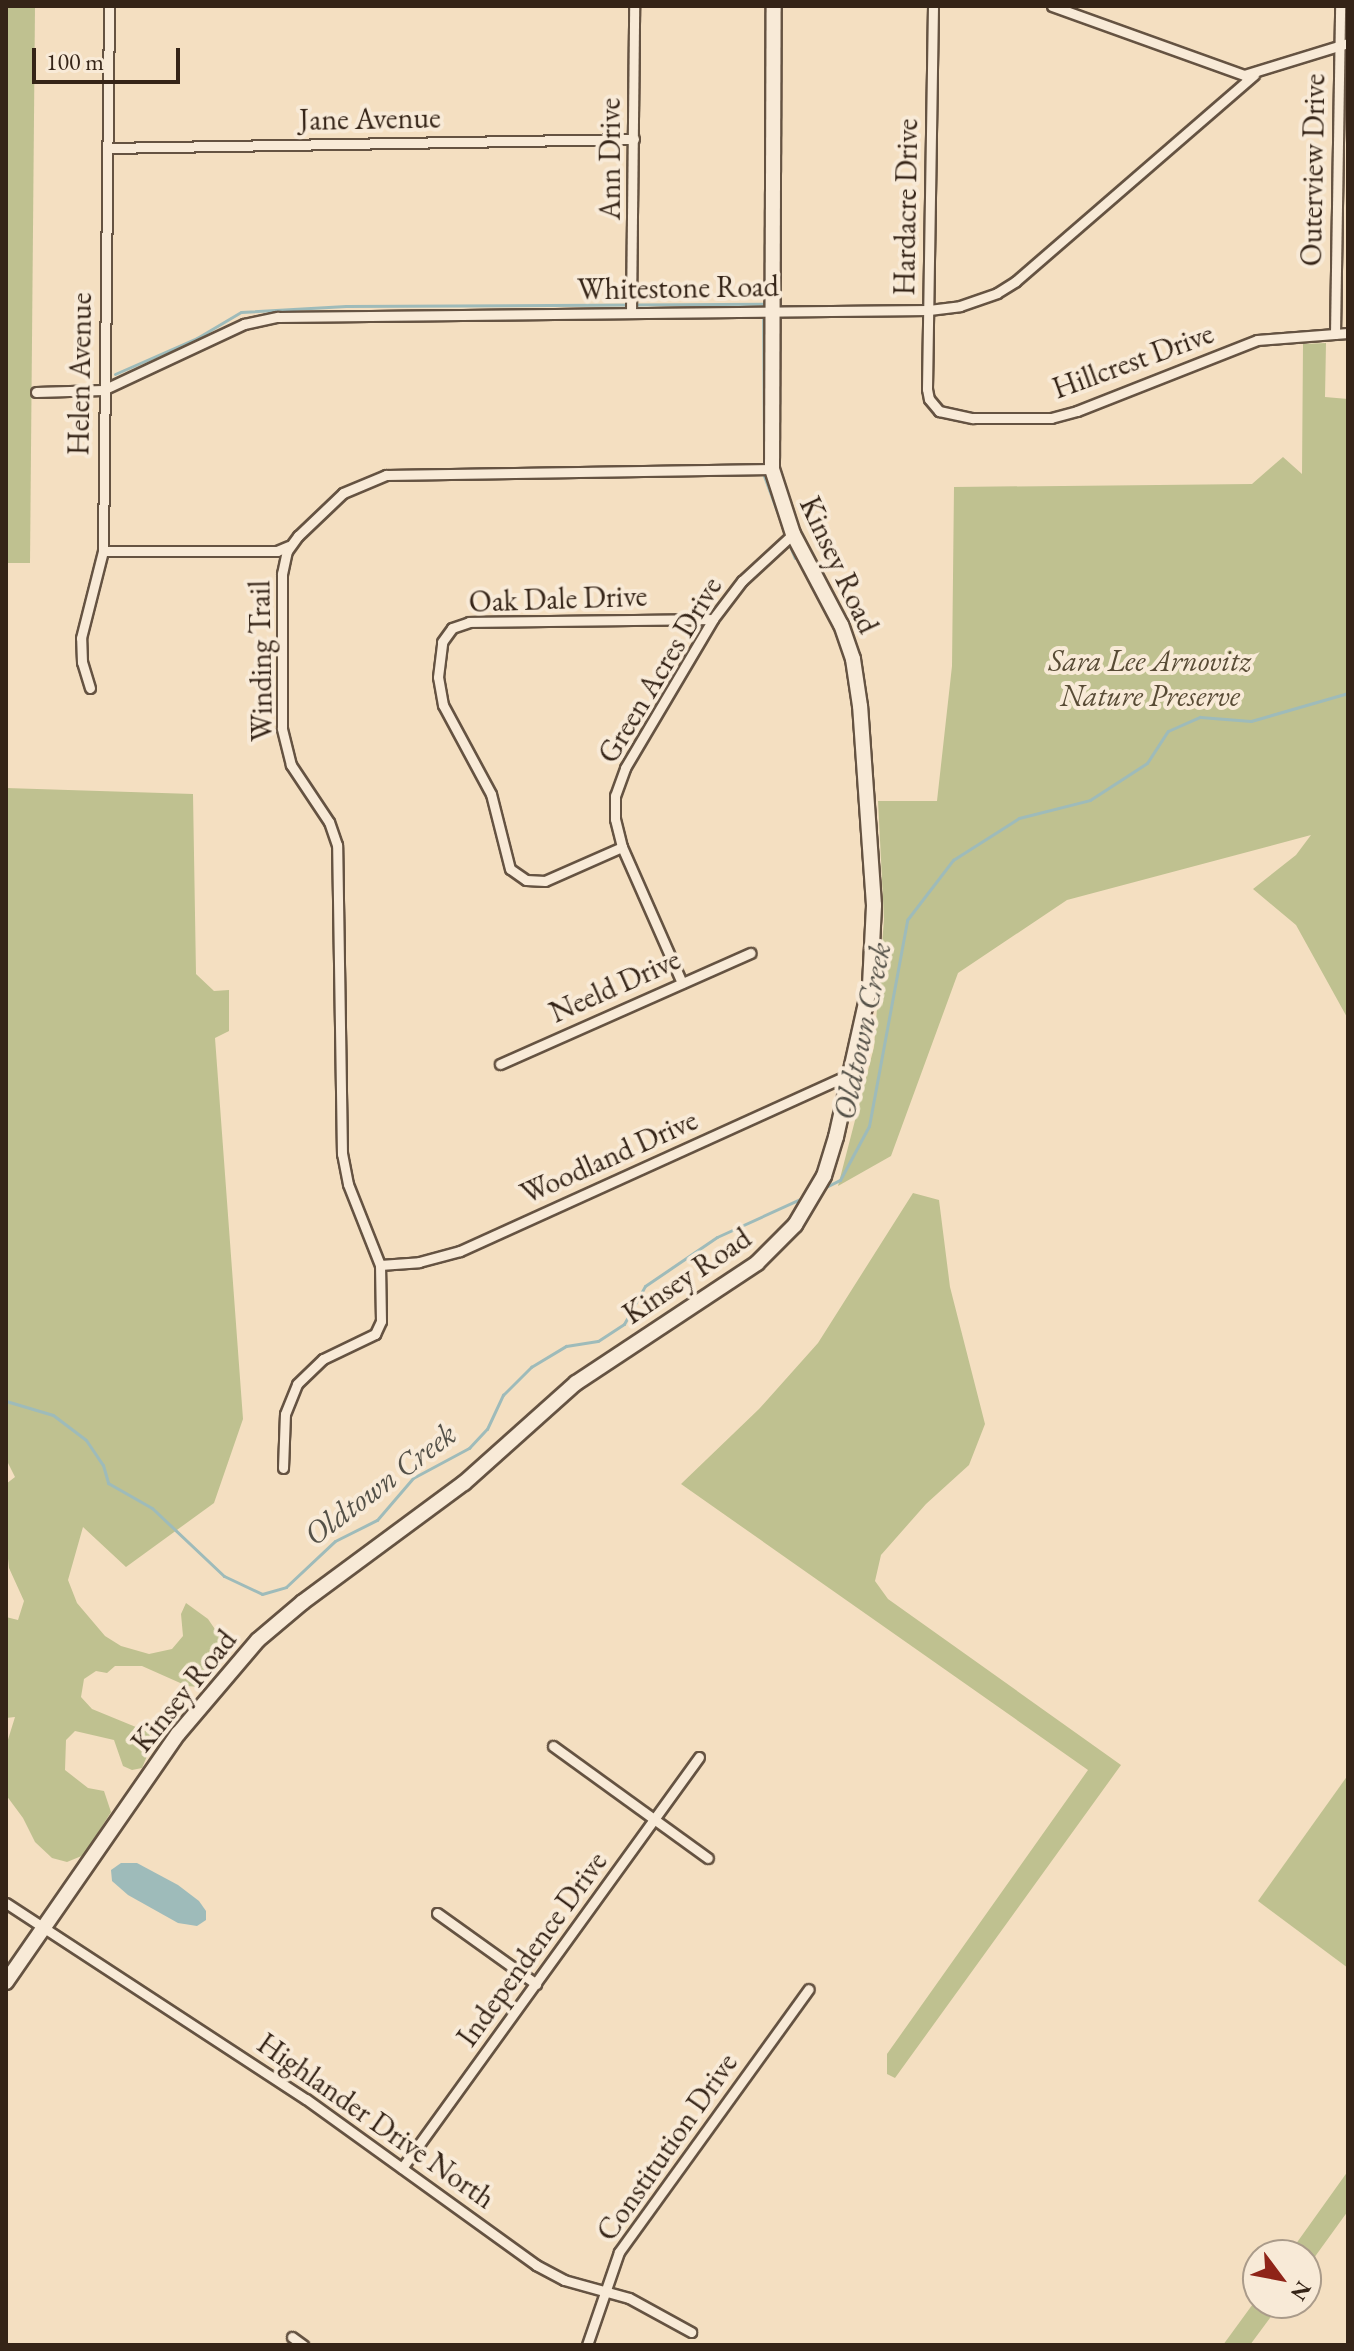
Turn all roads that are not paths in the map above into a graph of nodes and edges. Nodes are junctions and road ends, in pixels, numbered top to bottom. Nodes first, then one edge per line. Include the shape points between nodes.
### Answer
1 (109, 6) edge
2 (634, 6) edge
3 (774, 6) edge
4 (933, 6) edge
5 (1052, 6) edge
6 (1340, 6) edge
7 (1343, 45) edge
8 (1254, 75) junction
9 (634, 139) junction
10 (107, 148) junction
11 (929, 310) junction
12 (773, 311) junction
13 (631, 312) junction
14 (1348, 333) edge
15 (1335, 334) junction
16 (103, 390) junction
17 (36, 392) dead end
18 (935, 407) joint
19 (772, 469) junction
20 (793, 534) junction
21 (292, 543) junction
22 (103, 551) junction
23 (713, 619) junction
24 (90, 688) dead end
25 (622, 847) junction
26 (751, 953) dead end
27 (682, 983) junction
28 (500, 1064) dead end
29 (852, 1073) junction
30 (380, 1265) junction
31 (283, 1468) dead end
32 (553, 1746) dead end
33 (699, 1757) dead end
34 (656, 1819) junction
35 (708, 1858) dead end
36 (6, 1903) edge
37 (437, 1913) dead end
38 (44, 1926) junction
39 (6, 1982) edge
40 (536, 1984) junction
41 (809, 1989) dead end
42 (402, 2168) junction
43 (603, 2291) junction
44 (691, 2332) dead end
45 (292, 2337) dead end
46 (303, 2345) edge
47 (587, 2345) edge

1 - 10 street, Helen Avenue
2 - 9 street, Ann Drive
3 - 12 street, Kinsey Road
4 - 11 street, Hardacre Drive
5 - 8 street
6 - 7 street, Outerview Drive
7 - 8 street
7 - 15 street, Outerview Drive
8 - 11 street, Whitestone Road via 1016,281 973,302
9 - 10 street, Jane Avenue
9 - 13 street, Ann Drive
10 - 16 street, Helen Avenue
11 - 12 street, Whitestone Road
11 - 18 street, Hardacre Drive via 927,389
12 - 13 street, Whitestone Road
12 - 19 street, Kinsey Road
13 - 16 street, Whitestone Road via 278,317 224,332
14 - 15 street, Hillcrest Drive
15 - 18 street, Hillcrest Drive via 1257,340 1051,418 973,418
16 - 17 street, Whitestone Road
16 - 22 street, Helen Avenue
19 - 20 street, Kinsey Road
19 - 21 street, Winding Trail via 386,475 343,493
20 - 23 street, Green Acres Drive via 742,581
20 - 29 street, Kinsey Road via 841,625 859,686 875,935
21 - 22 street via 277,551
21 - 30 street, Winding Trail via 282,574 284,743 337,845 342,1154 348,1184
22 - 24 street, Helen Avenue via 81,638
23 - 25 street, Green Acres Drive via 619,781 615,819
23 - 25 street, Oak Dale Drive via 469,622 452,628 442,642 438,677 443,705 491,794 510,869 526,880 545,881
25 - 27 street, Green Acres Drive
26 - 27 street, Neeld Drive
27 - 28 street, Neeld Drive
29 - 30 street, Woodland Drive via 460,1251
29 - 38 street, Kinsey Road via 824,1176 787,1235 757,1263 576,1383 464,1483 278,1621 200,1704
30 - 31 street via 380,1326 372,1336 323,1359 297,1384 285,1414
32 - 34 street
33 - 34 street, Independence Drive
34 - 35 street
34 - 40 street, Independence Drive
36 - 38 street, Highlander Drive North
37 - 40 street
38 - 39 street, Kinsey Road
38 - 42 street, Highlander Drive North
40 - 42 street, Independence Drive
41 - 43 street, Constitution Drive via 619,2252
42 - 43 street, Highlander Drive North via 536,2265
43 - 44 street, Highlander Drive North via 659,2312
43 - 47 street, Constitution Drive
45 - 46 street

